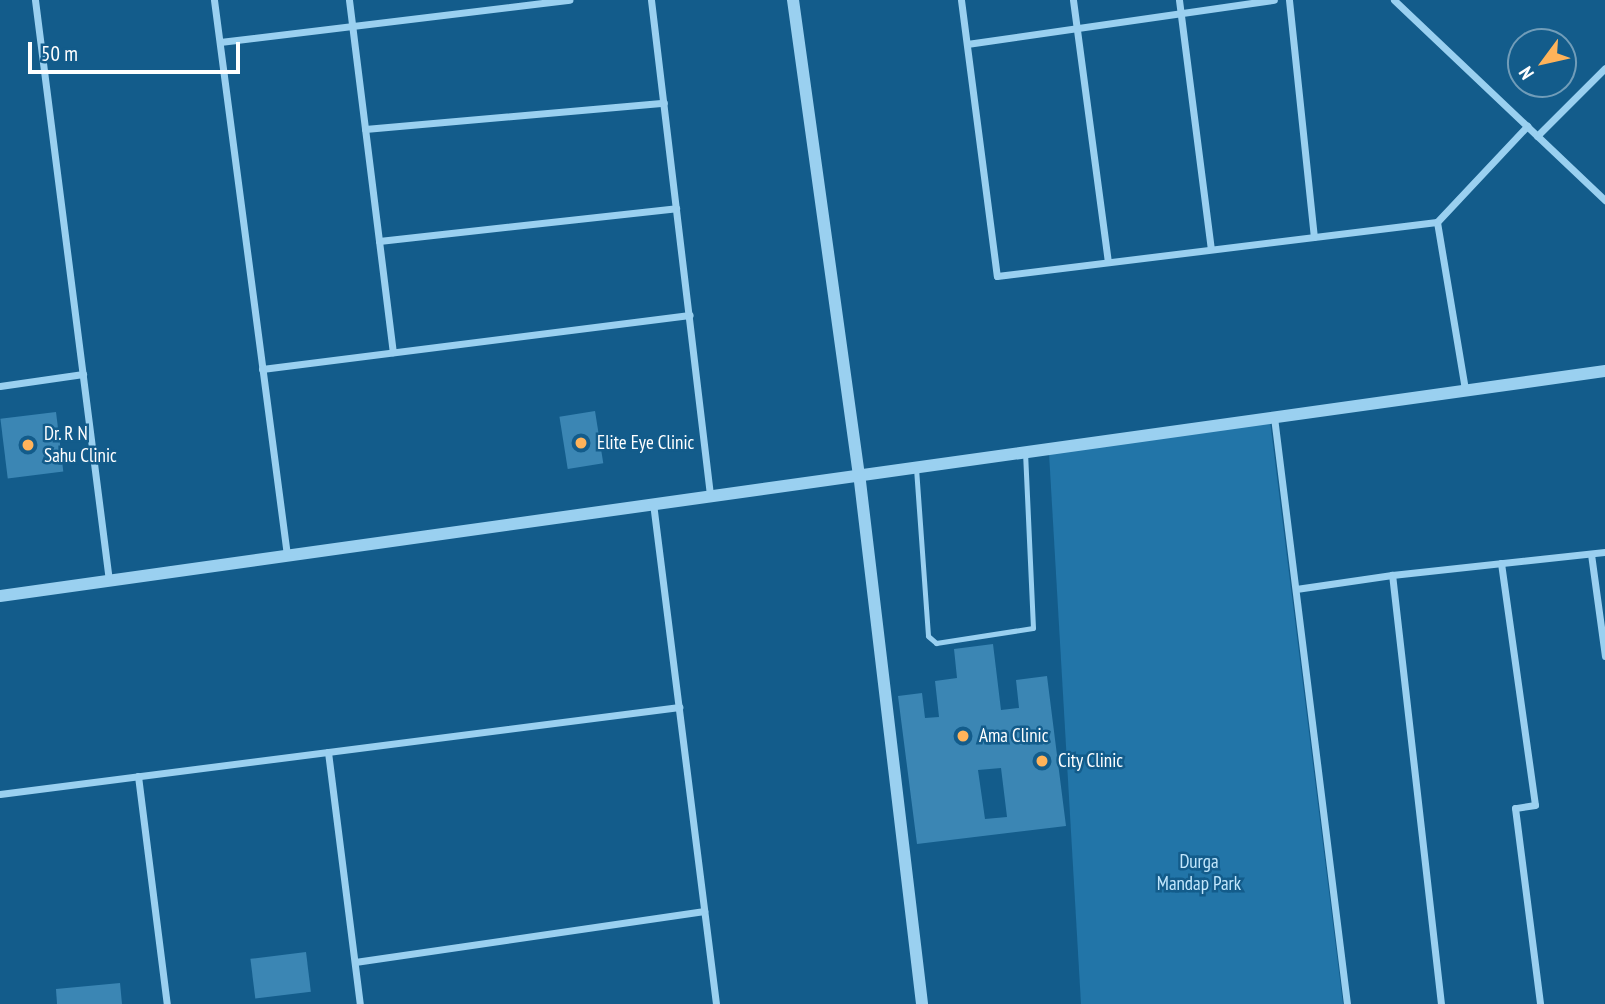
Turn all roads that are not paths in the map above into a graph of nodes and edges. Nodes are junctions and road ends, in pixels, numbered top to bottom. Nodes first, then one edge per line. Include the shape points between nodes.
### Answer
1 (35, 0) edge
2 (214, 0) edge
3 (349, 0) edge
4 (569, 0) edge
5 (651, 0) edge
6 (793, 0) edge
7 (961, 0) edge
8 (1073, 0) edge
9 (1179, 0) edge
10 (1274, 0) edge
11 (1289, 0) edge
12 (1394, 0) edge
13 (1180, 13) junction
14 (352, 26) junction
15 (1077, 28) junction
16 (219, 42) junction
17 (967, 44) junction
18 (1605, 68) edge
19 (664, 103) junction
20 (1527, 127) junction
21 (365, 129) junction
22 (1537, 136) junction
23 (1605, 200) edge
24 (677, 208) junction
25 (1437, 222) junction
26 (1314, 236) junction
27 (379, 241) junction
28 (1211, 249) junction
29 (1108, 262) junction
30 (690, 315) junction
31 (393, 352) junction
32 (262, 369) junction
33 (1605, 371) edge
34 (83, 374) junction
35 (0, 386) edge
36 (1465, 390) junction
37 (1274, 416) junction
38 (1025, 450) junction
39 (916, 465) junction
40 (859, 473) junction
41 (710, 494) junction
42 (653, 503) junction
43 (1605, 552) edge
44 (1591, 554) junction
45 (287, 555) junction
46 (1501, 564) junction
47 (1392, 575) junction
48 (109, 581) junction
49 (1296, 589) junction
50 (0, 596) edge
51 (1605, 653) edge
52 (679, 707) junction
53 (328, 752) junction
54 (138, 776) junction
55 (0, 794) edge
56 (704, 911) junction
57 (355, 962) junction
58 (167, 1004) edge
59 (360, 1004) edge
60 (716, 1004) edge
61 (922, 1004) edge
62 (1347, 1004) edge
63 (1441, 1004) edge
64 (1540, 1004) edge

1 - 34 street
2 - 16 street
3 - 14 street
4 - 14 street
5 - 19 street
6 - 40 street
7 - 17 street
8 - 15 street
9 - 13 street
10 - 13 street
11 - 26 street
12 - 20 street
13 - 15 street
13 - 28 street
14 - 16 street
14 - 21 street
15 - 17 street
15 - 29 street
16 - 32 street
17 - 29 street via 997,276
18 - 22 street
19 - 21 street
19 - 24 street
20 - 22 street
20 - 25 street
21 - 27 street
22 - 23 street
24 - 27 street
24 - 30 street
25 - 26 street
25 - 36 street
26 - 28 street
27 - 31 street
28 - 29 street
30 - 31 street
30 - 41 street
31 - 32 street
32 - 45 street
33 - 36 street
34 - 35 street
34 - 48 street
36 - 37 street
37 - 38 street
37 - 49 street
38 - 39 street
38 - 39 lane via 1036,622 1028,631 930,642
39 - 40 street
40 - 41 street
40 - 61 street
41 - 42 street
42 - 45 street
42 - 52 street
43 - 44 street
44 - 46 street
44 - 51 street
45 - 48 street
46 - 47 street
46 - 64 street via 1535,805 1516,807
47 - 49 street
47 - 63 street
48 - 50 street
49 - 62 street
52 - 53 street
52 - 56 street
53 - 54 street
53 - 57 street
54 - 55 street
54 - 58 street
56 - 57 street
56 - 60 street
57 - 59 street

